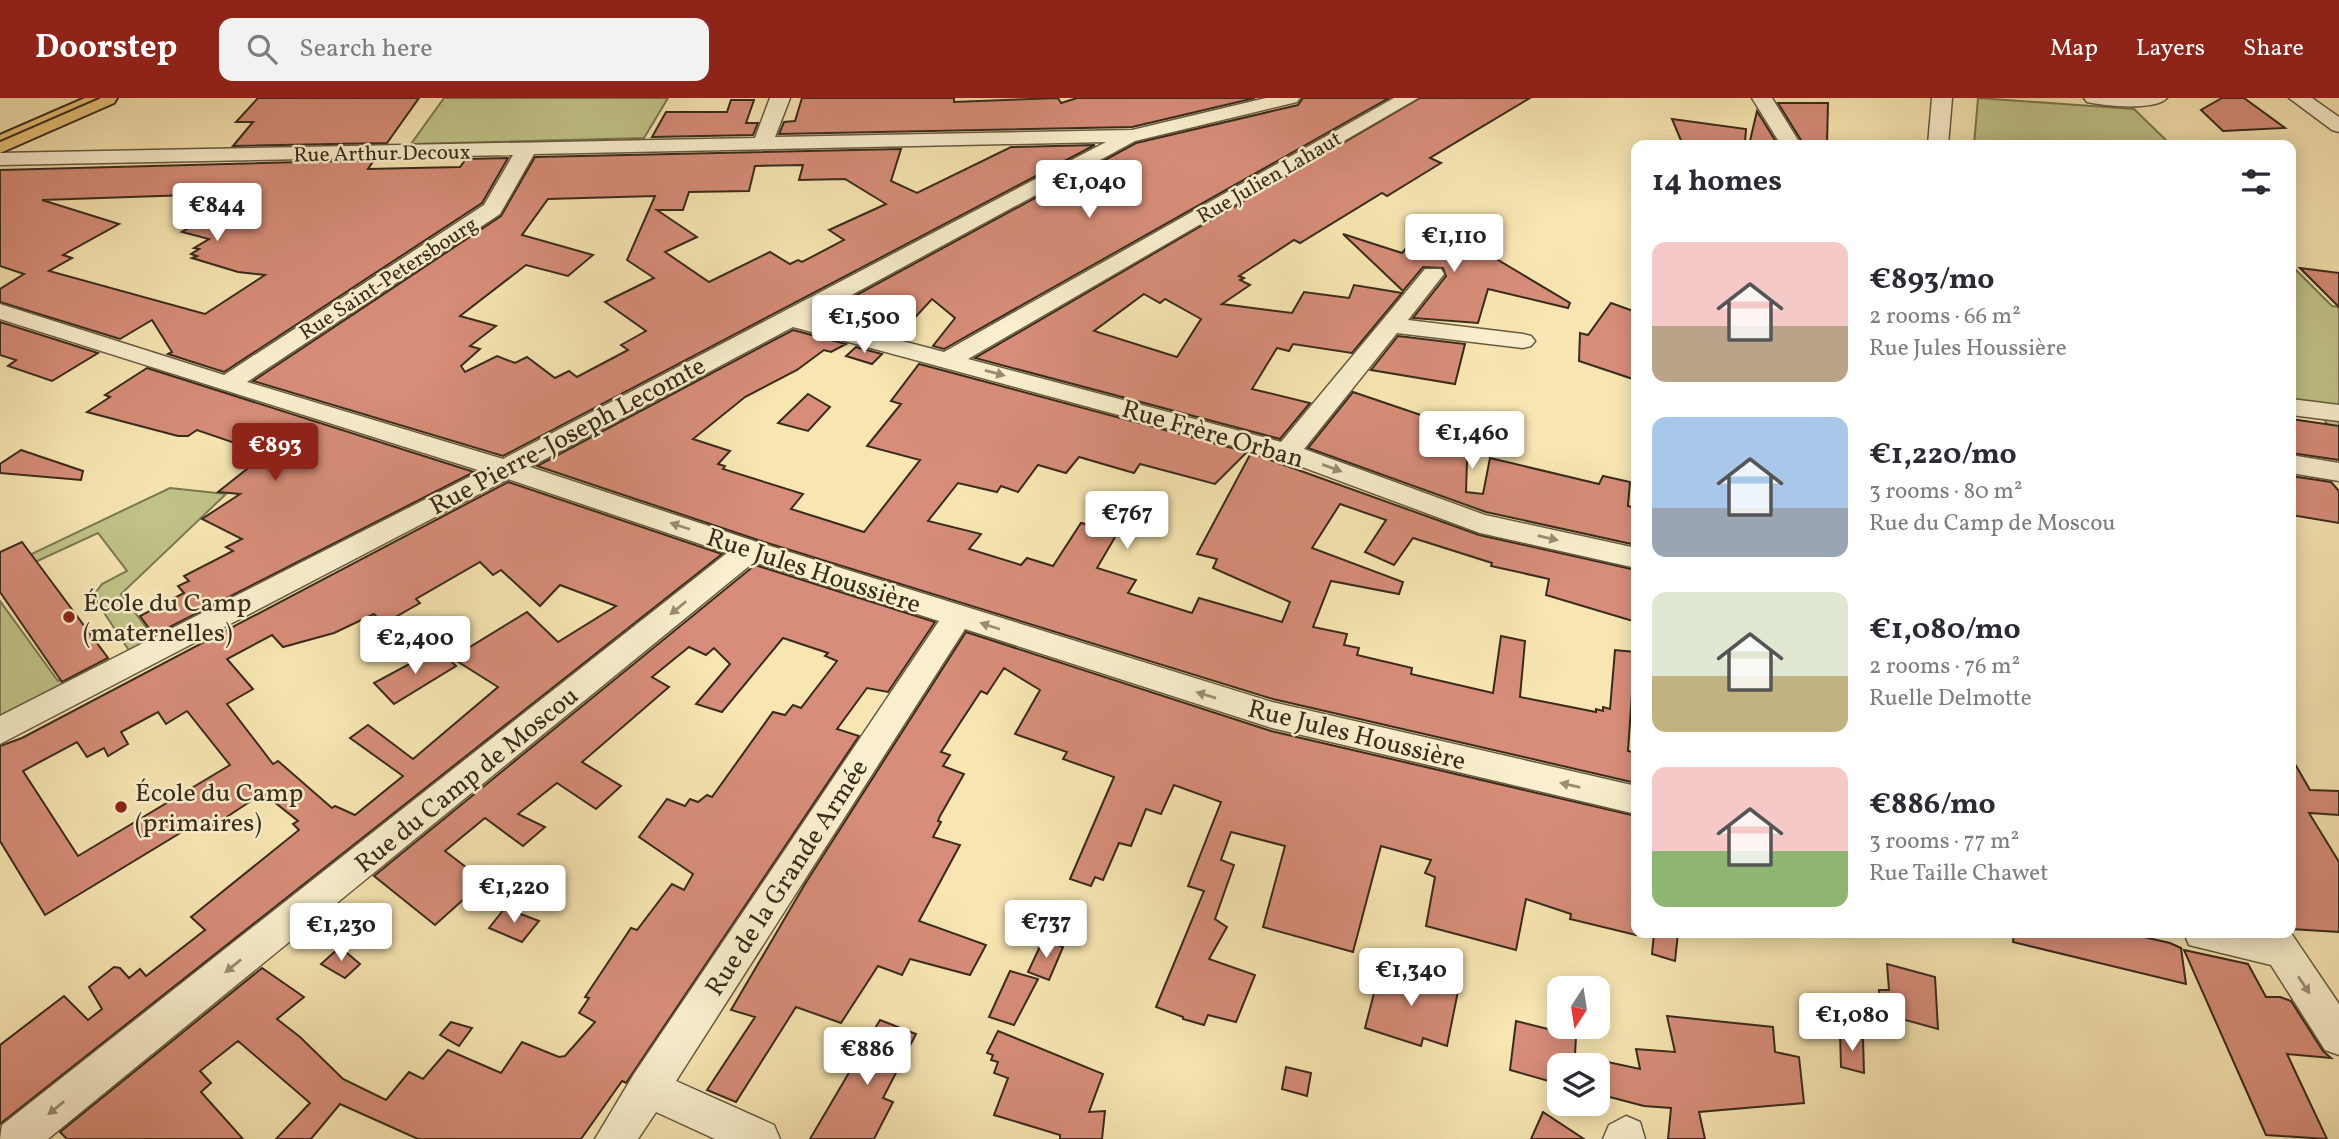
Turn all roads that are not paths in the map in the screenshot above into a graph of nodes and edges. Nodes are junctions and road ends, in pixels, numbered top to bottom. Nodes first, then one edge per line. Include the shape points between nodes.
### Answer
1 (78, 98) edge
2 (105, 98) edge
3 (780, 98) edge
4 (1290, 98) edge
5 (1408, 98) edge
6 (1762, 98) edge
7 (1942, 98) edge
8 (2094, 98) edge
9 (2157, 98) edge
10 (2299, 98) edge
11 (2339, 126) edge
12 (0, 132) edge
13 (1132, 136) junction
14 (1788, 140) edge
15 (1938, 140) edge
16 (763, 144) junction
17 (0, 145) edge
18 (526, 150) junction
19 (0, 159) edge
20 (1433, 274) dead end
21 (5, 316) edge
22 (787, 318) junction
23 (1391, 325) junction
24 (1523, 341) dead end
25 (948, 360) junction
26 (227, 384) junction
27 (2296, 408) edge
28 (2339, 413) edge
29 (1287, 452) junction
30 (2296, 465) edge
31 (506, 469) junction
32 (2339, 472) edge
33 (750, 550) junction
34 (1631, 557) edge
35 (958, 616) junction
36 (0, 731) edge
37 (1631, 799) edge
38 (2243, 938) edge
39 (2275, 942) edge
40 (2339, 1037) edge
41 (648, 1088) junction
42 (16, 1139) edge
43 (615, 1139) edge
44 (760, 1139) edge

1 - 12 main road
2 - 17 main road
3 - 16 street
4 - 13 street, Rue Arthur Decoux
5 - 25 street, Rue Julien Lahaut
6 - 14 street
7 - 15 street
8 - 9 street
10 - 11 street
13 - 16 street, Rue Arthur Decoux
13 - 22 street, Rue Pierre-Joseph Lecomte
16 - 18 street, Rue Arthur Decoux
18 - 19 street, Rue Arthur Decoux
18 - 26 street, Rue Saint-Petersbourg via 492,209
20 - 23 street
21 - 26 street, Rue Jules Houssière
22 - 25 street, Rue Frère Orban
22 - 31 street, Rue Pierre-Joseph Lecomte
23 - 24 street
23 - 29 street
25 -> 29 street, Rue Frère Orban
26 - 31 street, Rue Jules Houssière
27 - 28 street
29 -> 34 street, Rue Frère Orban via 1480,523
30 - 32 street
33 -> 31 street, Rue Jules Houssière
31 - 36 street, Rue Pierre-Joseph Lecomte
33 - 35 street, Rue Jules Houssière
33 -> 42 street, Rue du Camp de Moscou
37 -> 35 street, Rue Jules Houssière via 1272,715
35 - 41 street, Rue de la Grande Armée
38 - 39 street
39 -> 40 street
41 - 43 street, Rue de la Grande Armée
41 - 44 street

